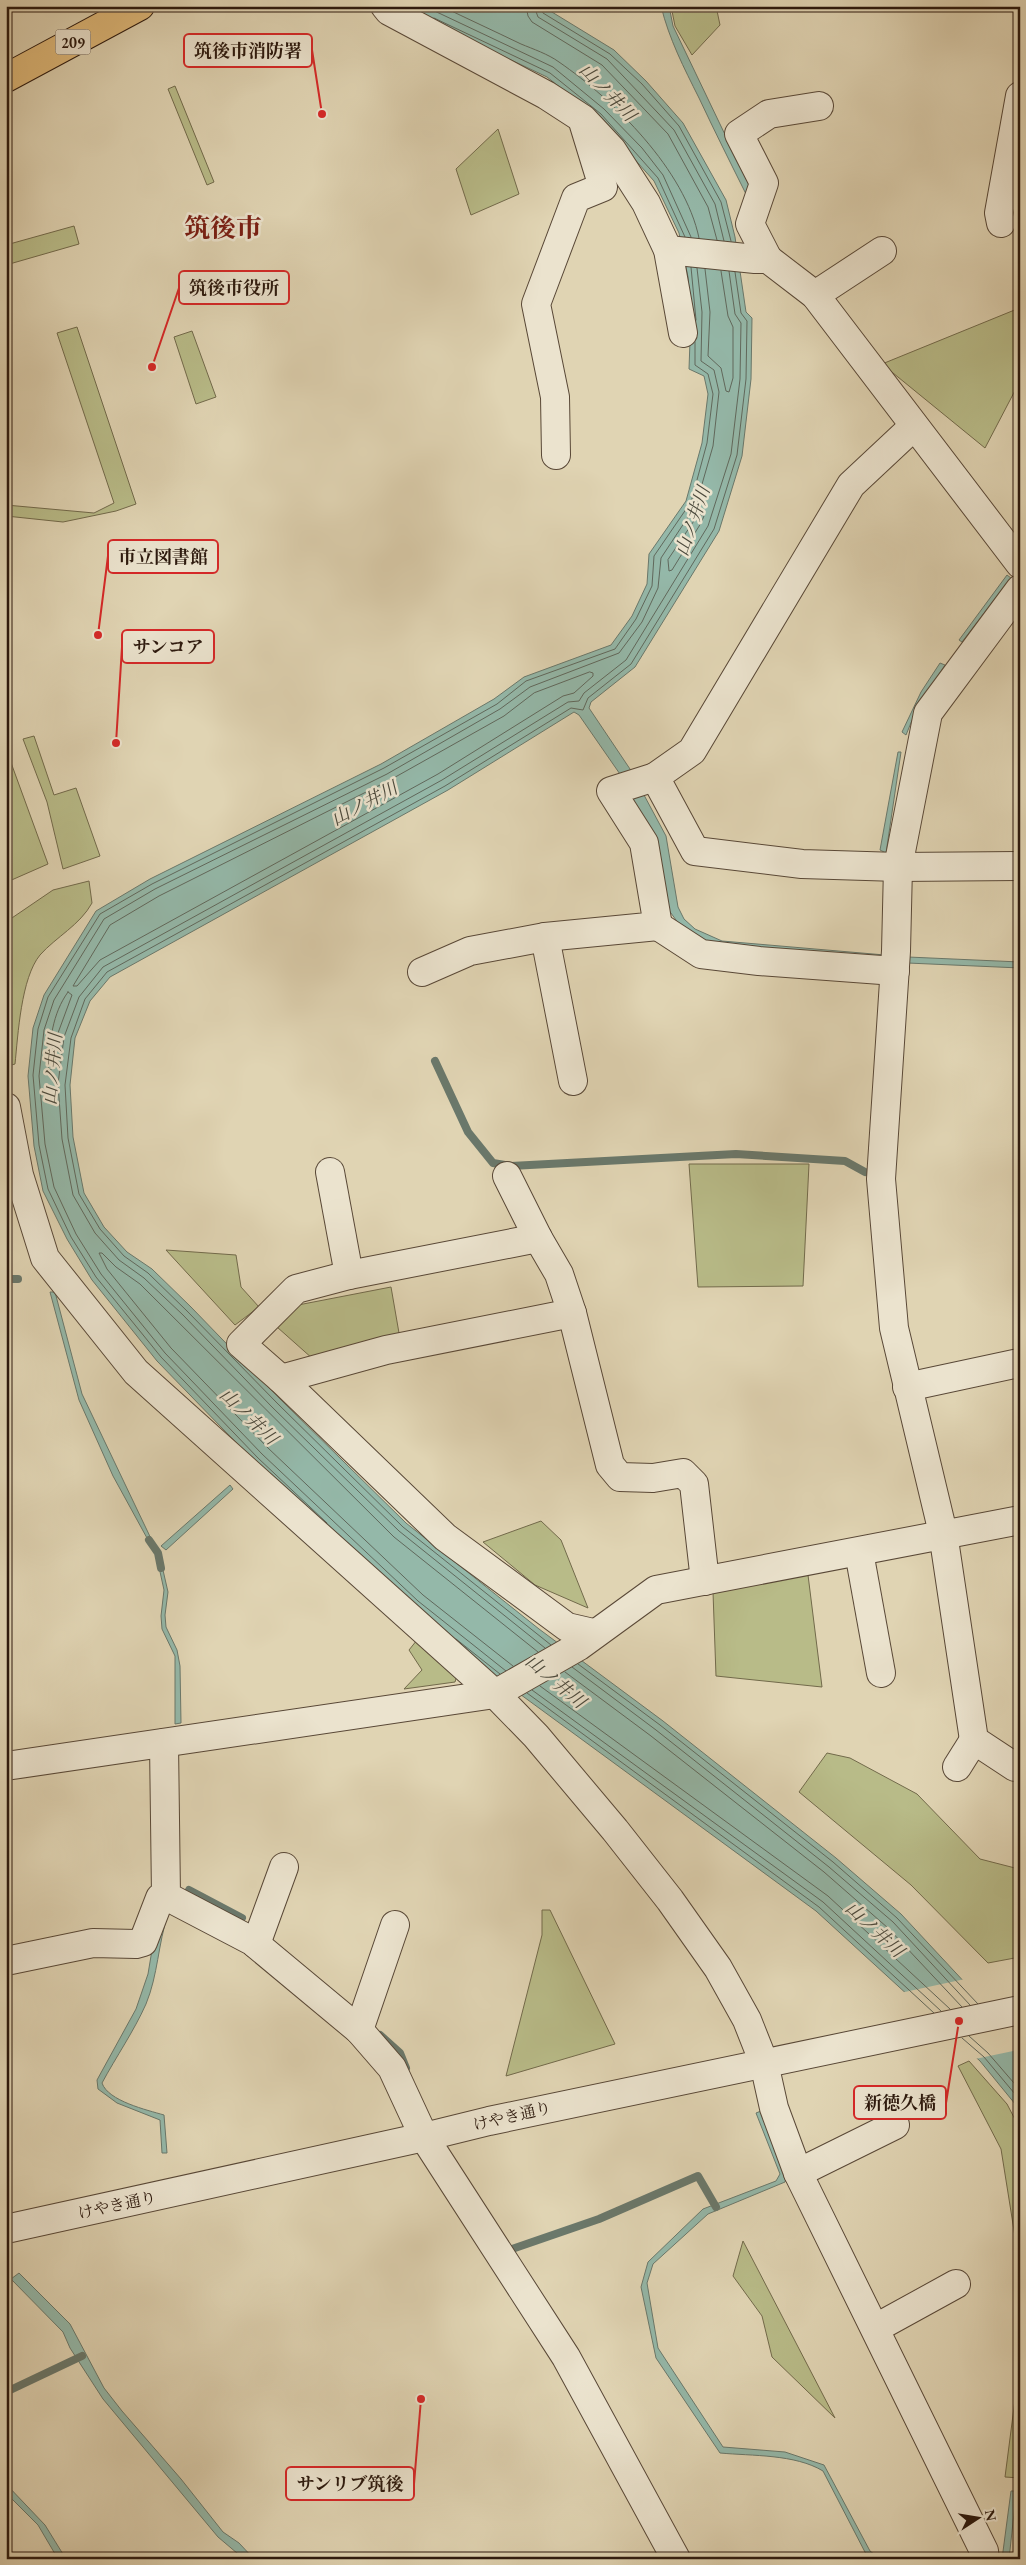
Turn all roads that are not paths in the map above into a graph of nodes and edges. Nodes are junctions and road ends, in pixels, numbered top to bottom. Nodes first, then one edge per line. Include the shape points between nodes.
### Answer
1 (385, 6) edge
2 (138, 7) edge
3 (6, 78) edge
4 (1020, 96) edge
5 (819, 106) dead end
6 (583, 119) junction
7 (1001, 223) dead end
8 (668, 250) junction
9 (882, 251) dead end
10 (761, 259) junction
11 (815, 295) junction
12 (683, 333) dead end
13 (914, 426) junction
14 (556, 455) dead end
15 (1020, 564) edge
16 (1020, 589) edge
17 (656, 776) junction
18 (1020, 866) edge
19 (898, 867) junction
20 (658, 926) junction
21 (545, 937) junction
22 (895, 971) junction
23 (422, 972) dead end
24 (573, 1081) dead end
25 (6, 1107) edge
26 (330, 1172) dead end
27 (508, 1176) dead end
28 (538, 1238) junction
29 (349, 1275) junction
30 (572, 1313) junction
31 (1019, 1363) edge
32 (281, 1379) junction
33 (907, 1387) junction
34 (1020, 1520) edge
35 (943, 1533) junction
36 (859, 1552) junction
37 (705, 1581) junction
38 (586, 1640) junction
39 (881, 1673) dead end
40 (495, 1694) junction
41 (974, 1740) junction
42 (164, 1743) junction
43 (6, 1766) edge
44 (1020, 1766) edge
45 (957, 1767) dead end
46 (284, 1867) dead end
47 (166, 1896) junction
48 (396, 1925) dead end
49 (256, 1944) junction
50 (6, 1961) edge
51 (1015, 2011) edge
52 (360, 2030) junction
53 (764, 2063) junction
54 (894, 2125) dead end
55 (424, 2137) junction
56 (798, 2173) junction
57 (6, 2229) edge
58 (956, 2284) dead end
59 (876, 2328) junction
60 (979, 2556) edge
61 (676, 2559) edge

1 - 6 street via 546,95
2 - 3 highway, 209
4 - 7 street via 999,213
5 - 10 street via 769,114 739,134 764,183 750,224
6 - 8 street via 617,158 646,203
6 - 14 street via 603,187 576,198 536,304 555,396
8 - 10 street
8 - 12 street
9 - 11 street
10 - 11 street
11 - 13 street
13 - 15 street
13 - 17 street via 851,485 692,751
16 - 19 street via 928,713
17 - 19 street via 695,851 802,864
17 - 20 street via 611,791 644,844
18 - 19 street
19 - 22 street
20 - 21 street
20 - 22 street via 701,954
21 - 23 street via 470,951
21 - 24 street
22 - 33 street via 881,1179 894,1328
25 - 40 street via 20,1175 45,1258 136,1372
26 - 29 street
27 - 28 street
28 - 29 street
28 - 30 street via 559,1274
29 - 32 street via 296,1289 241,1344
30 - 32 street via 386,1350
30 - 37 street via 610,1465 620,1477 653,1478 683,1473 694,1484
31 - 33 street
32 - 38 street via 444,1537
33 - 35 street
34 - 35 street
35 - 36 street
35 - 41 street
36 - 37 street
36 - 39 street
37 - 38 street via 656,1590
38 - 40 street
40 - 42 street
40 - 53 street via 536,1736 670,1900 718,1968 747,2020
41 - 44 street via 1015,1767
41 - 45 street
42 - 43 street
42 - 47 street
46 - 49 street
47 - 49 street
47 - 50 street via 160,1898 144,1942 93,1943
48 - 52 street
49 - 52 street
51 - 53 street, けやき通り
52 - 55 street via 392,2068
53 - 55 street, けやき通り
53 - 56 street via 774,2108
54 - 56 street
55 - 57 street, けやき通り
55 - 61 street via 566,2357
56 - 59 street
58 - 59 street
59 - 60 street

